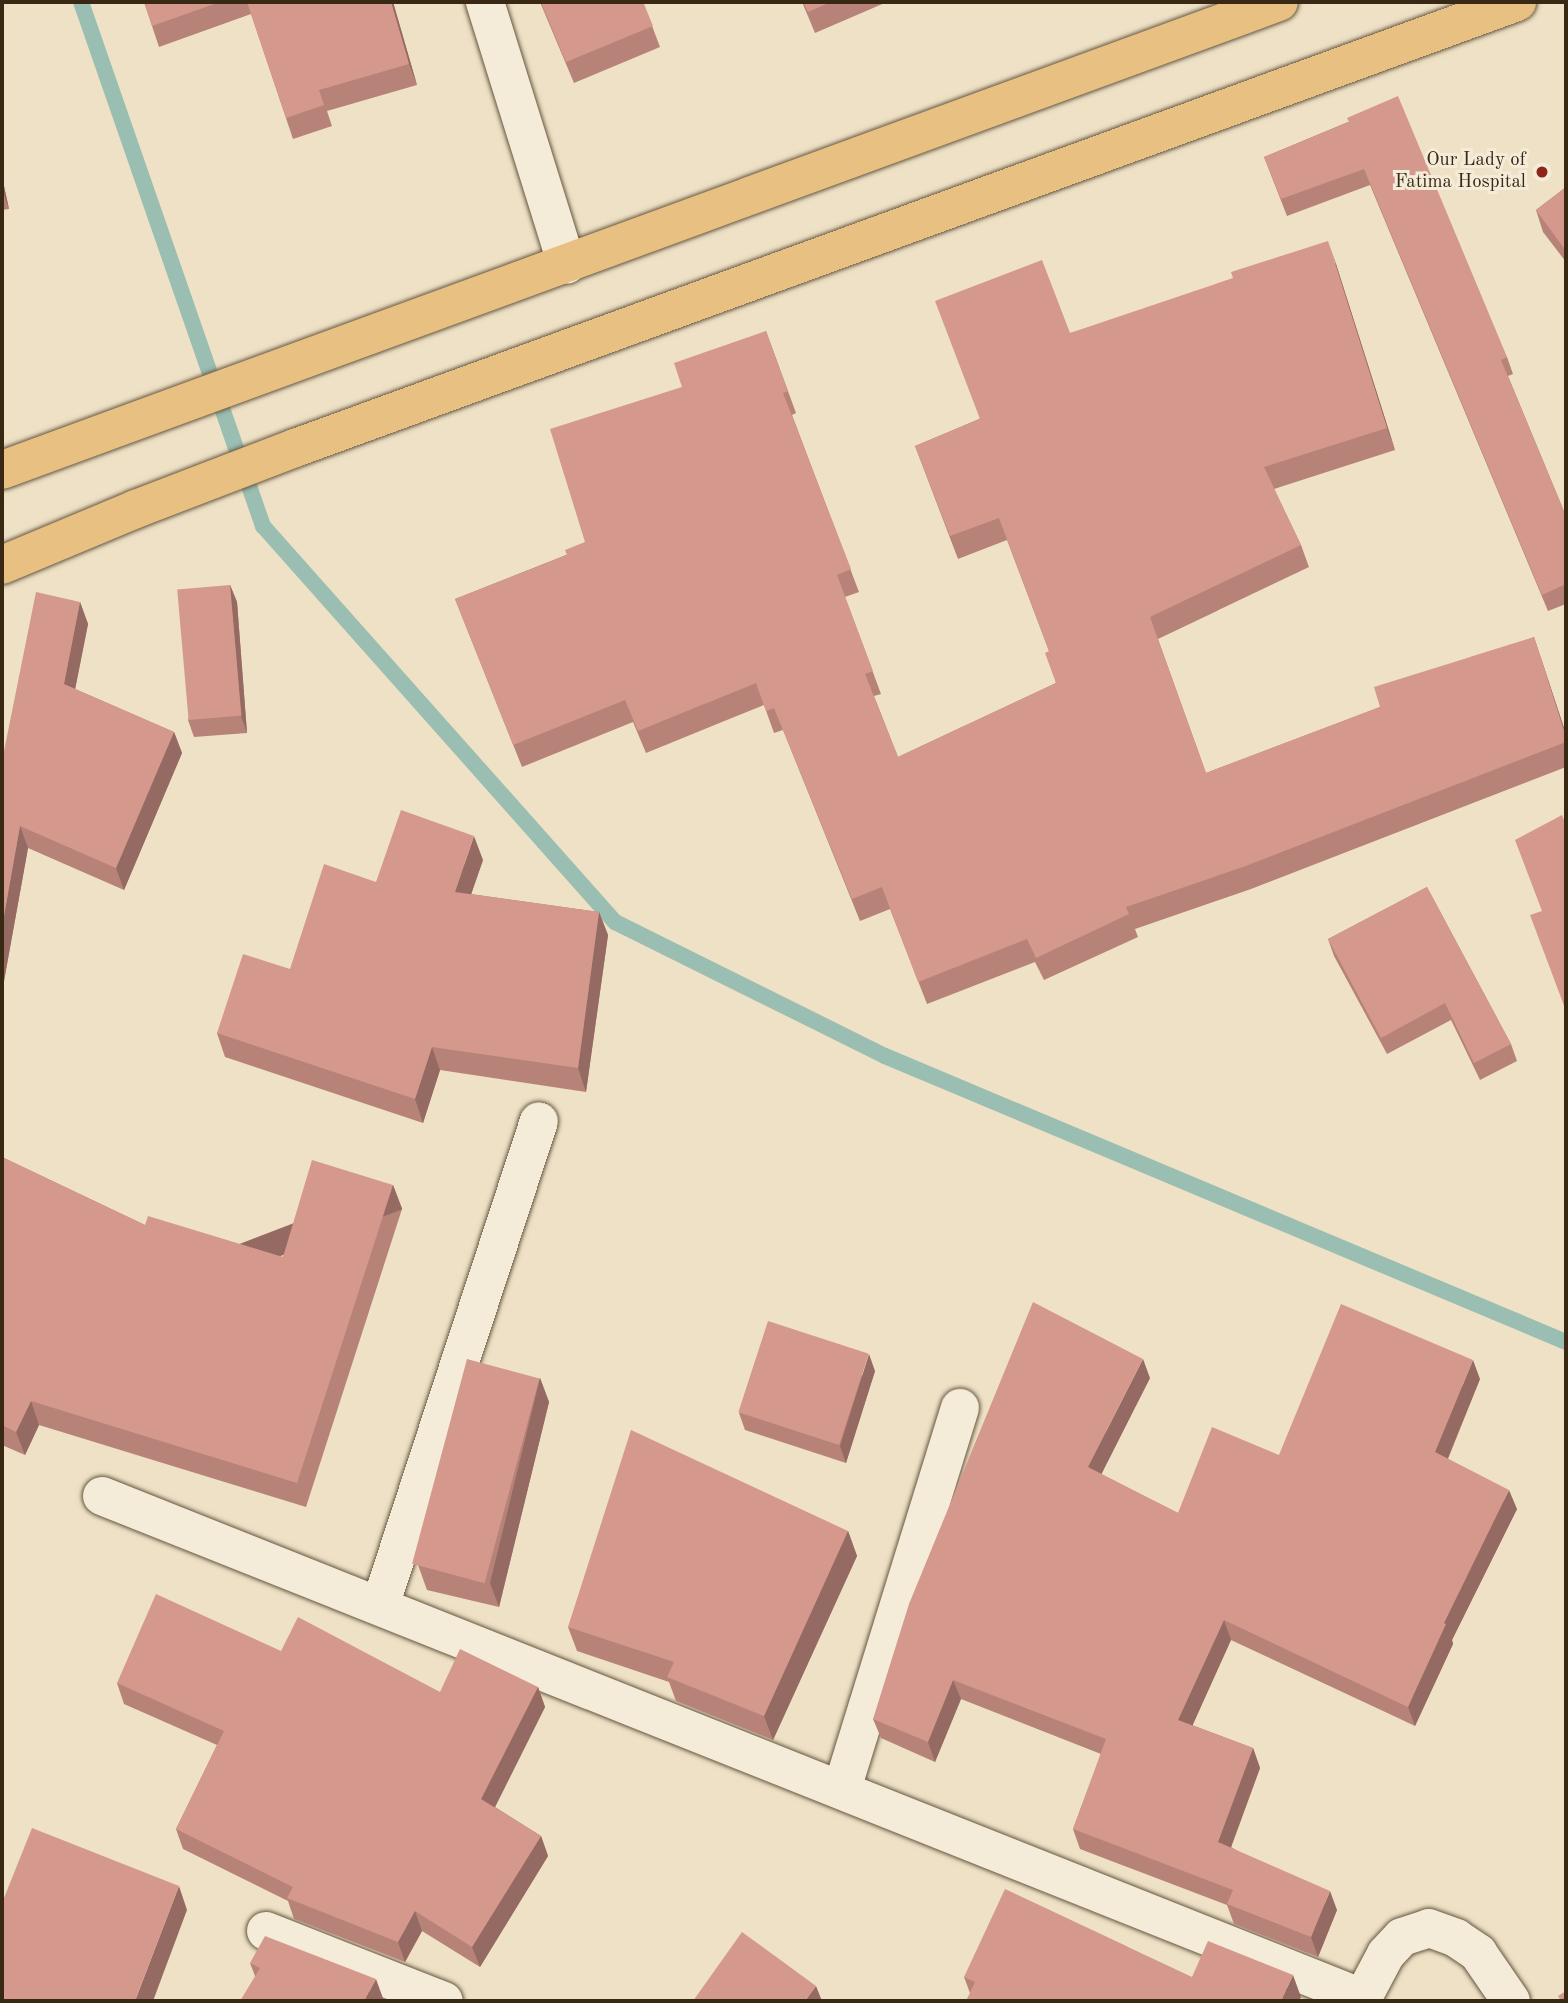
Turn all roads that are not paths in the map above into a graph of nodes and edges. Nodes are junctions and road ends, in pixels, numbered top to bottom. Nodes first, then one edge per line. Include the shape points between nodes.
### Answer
1 (485, 2) edge
2 (1279, 2) edge
3 (1517, 2) edge
4 (567, 265) junction
5 (2, 470) edge
6 (2, 565) edge
7 (539, 1121) dead end
8 (960, 1408) dead end
9 (102, 1496) dead end
10 (380, 1606) junction
11 (842, 1789) junction
12 (266, 1931) dead end
13 (1362, 2000) edge
14 (444, 2001) edge
15 (1511, 2001) edge

1 - 4 street
2 - 4 main road
3 - 6 main road via 295,448
4 - 5 main road
7 - 10 street
8 - 11 street
9 - 10 street
10 - 11 street
11 - 13 street
12 - 14 street
13 - 15 street via 1386,1954 1402,1937 1429,1928 1456,1937 1478,1952

